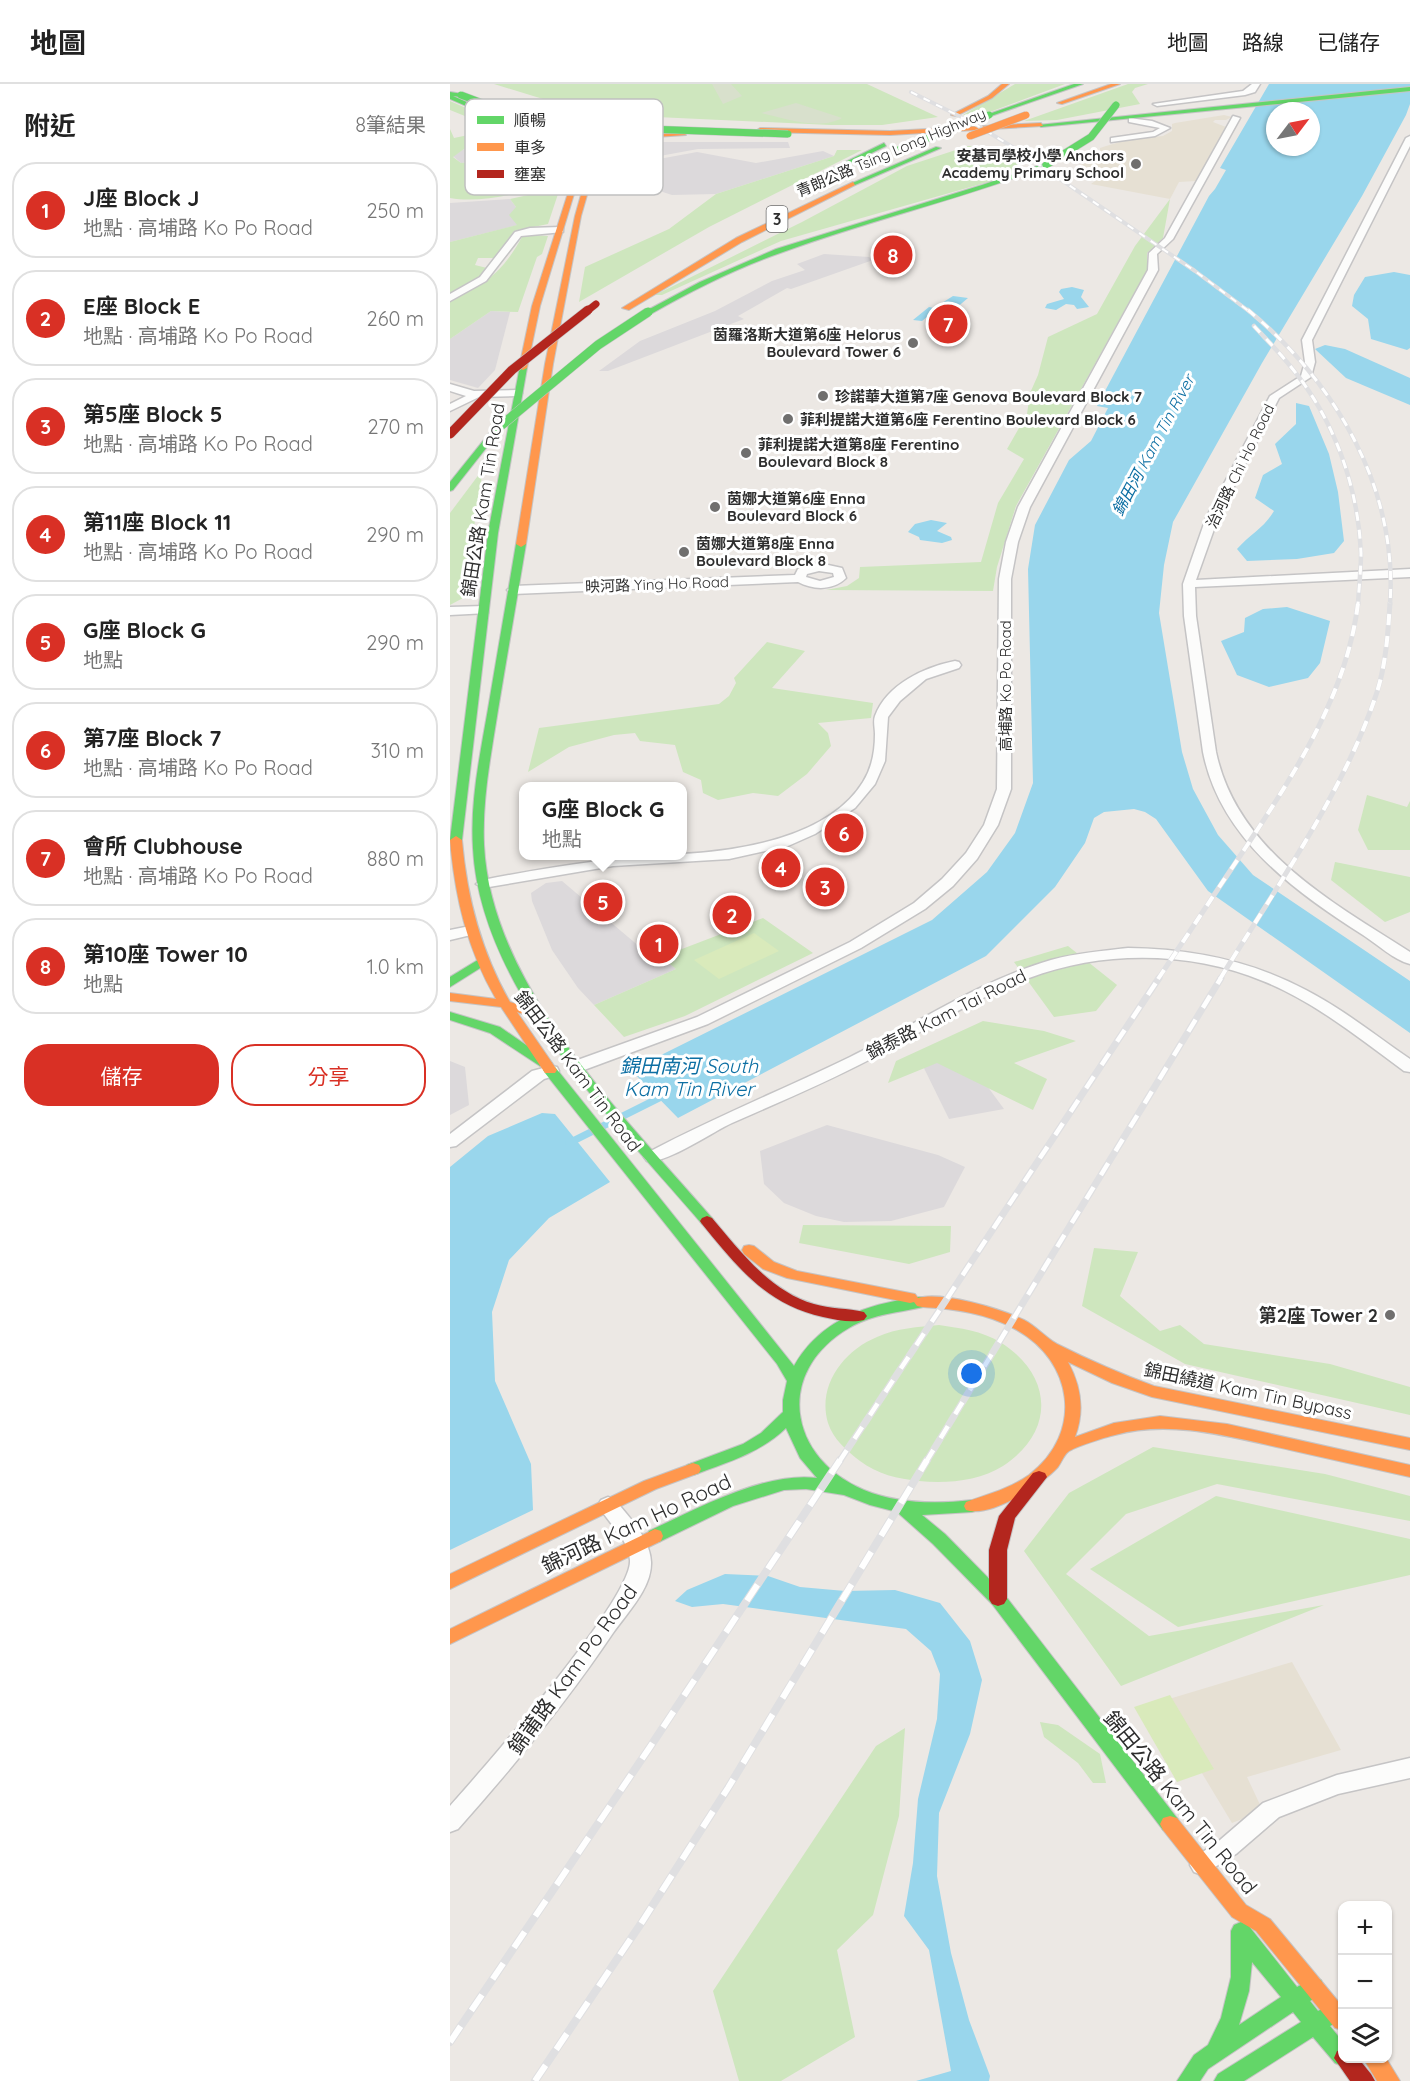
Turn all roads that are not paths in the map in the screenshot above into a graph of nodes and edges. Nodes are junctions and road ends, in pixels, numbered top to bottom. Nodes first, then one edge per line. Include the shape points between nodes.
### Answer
1 (451, 84) edge
2 (1006, 84) edge
3 (1080, 84) edge
4 (1117, 84) edge
5 (1124, 84) edge
6 (1256, 84) edge
7 (1410, 91) edge
8 (492, 99) edge
9 (1230, 112) junction
10 (1168, 119) junction
11 (663, 127) edge
12 (663, 129) edge
13 (663, 134) edge
14 (854, 137) junction
15 (1410, 138) edge
16 (1114, 140) dead end
17 (570, 195) edge
18 (584, 195) edge
19 (560, 230) junction
20 (450, 298) edge
21 (600, 301) dead end
22 (622, 311) dead end
23 (603, 325) dead end
24 (450, 387) edge
25 (517, 393) junction
26 (476, 395) junction
27 (450, 408) edge
28 (498, 428) junction
29 (450, 434) edge
30 (450, 488) edge
31 (1410, 573) edge
32 (800, 578) dead end
33 (1190, 584) junction
34 (513, 590) junction
35 (484, 610) junction
36 (450, 611) edge
37 (954, 665) dead end
38 (687, 858) edge
39 (652, 860) edge
40 (483, 884) junction
41 (470, 931) junction
42 (450, 935) edge
43 (1410, 959) edge
44 (482, 962) junction
45 (450, 983) edge
46 (450, 997) edge
47 (504, 1004) junction
48 (450, 1016) edge
49 (540, 1016) junction
50 (548, 1067) junction
51 (1410, 1067) edge
52 (582, 1071) junction
53 (450, 1142) edge
54 (650, 1154) junction
55 (707, 1220) junction
56 (922, 1302) junction
57 (859, 1316) junction
58 (1049, 1346) junction
59 (794, 1379) junction
60 (790, 1415) junction
61 (1410, 1444) edge
62 (1065, 1447) junction
63 (1410, 1471) edge
64 (1043, 1473) junction
65 (848, 1490) junction
66 (608, 1505) junction
67 (903, 1508) junction
68 (637, 1545) junction
69 (450, 1582) edge
70 (998, 1599) junction
71 (450, 1637) edge
72 (1410, 1768) edge
73 (450, 1822) edge
74 (1202, 1865) junction
75 (1239, 1911) junction
76 (1242, 1935) junction
77 (1314, 1987) junction
78 (1294, 2000) junction
79 (1338, 2015) edge
80 (1338, 2016) edge
81 (1315, 2025) junction
82 (1338, 2051) edge
83 (1213, 2055) junction
84 (1348, 2063) edge
85 (1376, 2063) edge
86 (1188, 2081) edge
87 (1225, 2081) edge
88 (1364, 2081) edge
89 (1389, 2081) edge

1 - 8 main road
2 - 3 main road, 青朗公路 Tsing Long Highway / 3, bridge via 990,97 871,151 802,189
4 - 22 main road, 青朗公路 Tsing Long Highway / 3, bridge via 938,148 831,193 742,237 673,276
5 - 28 main road, bridge via 1116,105 1096,132 1046,165 985,188 821,236 696,285 598,345
6 - 10 street via 1241,94 1157,104
7 - 9 main road
9 - 10 main road
9 - 52 street, 高埔路 Ko Po Road via 1169,239 1153,253 1153,270 1024,507 1012,542 1005,579 1004,789 996,816 978,848 936,893 871,937 703,1020
10 - 11 main road via 933,132
10 - 14 main road via 954,135
10 - 16 street via 1155,134
12 - 14 main road, bridge
13 - 14 main road
15 - 33 street, 治河路 Chi Ho Road via 1307,340 1310,362 1306,377 1275,396 1212,518
17 - 19 main road, 錦田公路 Kam Tin Road
18 - 34 main road, 錦田公路 Kam Tin Road via 544,389
19 - 20 street via 518,234 483,279
19 - 25 main road, 錦田公路 Kam Tin Road via 536,306
21 - 29 main road, bridge via 512,370
23 - 28 main road, bridge via 545,376
24 - 26 street
25 - 26 street
25 - 35 main road, 錦田公路 Kam Tin Road via 498,497
26 - 27 street
28 - 30 main road
31 - 33 street
32 - 34 street, 映河路 Ying Ho Road
33 - 43 street, 治河路 Chi Ho Road via 1190,616 1211,756 1219,786 1233,814 1260,848 1294,879
34 - 35 main road via 496,597
34 - 40 main road, 錦田公路 Kam Tin Road via 479,801 478,848
35 - 36 street
35 - 41 main road, 錦田公路 Kam Tin Road via 455,840 456,879
37 - 38 street via 919,675 897,695 881,717 883,741 870,782 849,805 798,838 771,848
39 - 40 street via 594,864
40 - 49 main road, 錦田公路 Kam Tin Road via 512,966
41 - 42 street
41 - 44 main road, 錦田公路 Kam Tin Road
44 - 45 main road
44 - 47 main road, 錦田公路 Kam Tin Road
46 - 47 main road
47 - 49 main road
47 - 50 main road, 錦田公路 Kam Tin Road
48 - 50 main road via 495,1030
49 - 52 main road, 錦田公路 Kam Tin Road
50 - 53 street
50 - 59 main road, 錦田公路 Kam Tin Road via 783,1360
51 - 54 street, 錦泰路 Kam Tai Road via 1310,998 1254,972 1209,960 1121,953 1048,965 1013,978 826,1076
52 - 54 main road, 錦田公路 Kam Tin Road
54 - 55 main road, 錦田公路 Kam Tin Road
55 - 56 main road via 774,1269 836,1286 890,1292
55 - 57 main road, 錦田公路 Kam Tin Road via 763,1282 792,1303 827,1315
56 - 57 main road, 錦田公路 Kam Tin Road via 885,1307
56 - 58 main road, 錦田公路 Kam Tin Road via 947,1302 1009,1318
57 - 59 main road, 錦田公路 Kam Tin Road via 816,1345
58 - 61 main road, 錦田繞道 Kam Tin Bypass via 1152,1391
58 - 62 main road, 錦田公路 Kam Tin Road via 1069,1374 1075,1398 1074,1423
59 - 60 main road, 錦田公路 Kam Tin Road
60 - 65 main road, 錦田公路 Kam Tin Road via 797,1439 809,1458
60 - 66 main road, 錦河路 Kam Ho Road via 749,1448 675,1474
62 - 63 main road via 1114,1429 1160,1422 1227,1430
62 - 64 main road, 錦田公路 Kam Tin Road
64 - 67 main road, 錦田公路 Kam Tin Road via 1015,1492 981,1505 943,1510
64 - 70 main road, 錦田公路 Kam Tin Road via 1007,1516 998,1550
65 - 67 main road, 錦田公路 Kam Tin Road
65 - 68 main road, 錦河路 Kam Ho Road via 806,1483 763,1489 704,1511
66 - 68 street
66 - 69 main road, 錦河路 Kam Ho Road
67 - 70 main road, 錦田公路 Kam Tin Road
68 - 71 main road, 錦河路 Kam Ho Road
68 - 73 street, 錦莆路 Kam Po Road via 642,1564 636,1583 513,1752
70 - 74 main road, 錦田公路 Kam Tin Road
72 - 74 street via 1337,1785 1271,1809
74 - 75 main road, 錦田公路 Kam Tin Road
75 - 76 main road
75 - 77 main road, 錦田公路 Kam Tin Road via 1263,1925
76 - 78 main road
76 - 83 main road via 1238,2008
77 - 78 main road
77 - 79 main road, 錦田公路 Kam Tin Road
78 - 81 main road
78 - 83 main road
80 - 81 main road
81 - 82 main road
81 - 87 main road
83 - 86 main road via 1202,2062
84 - 88 main road
85 - 89 main road

